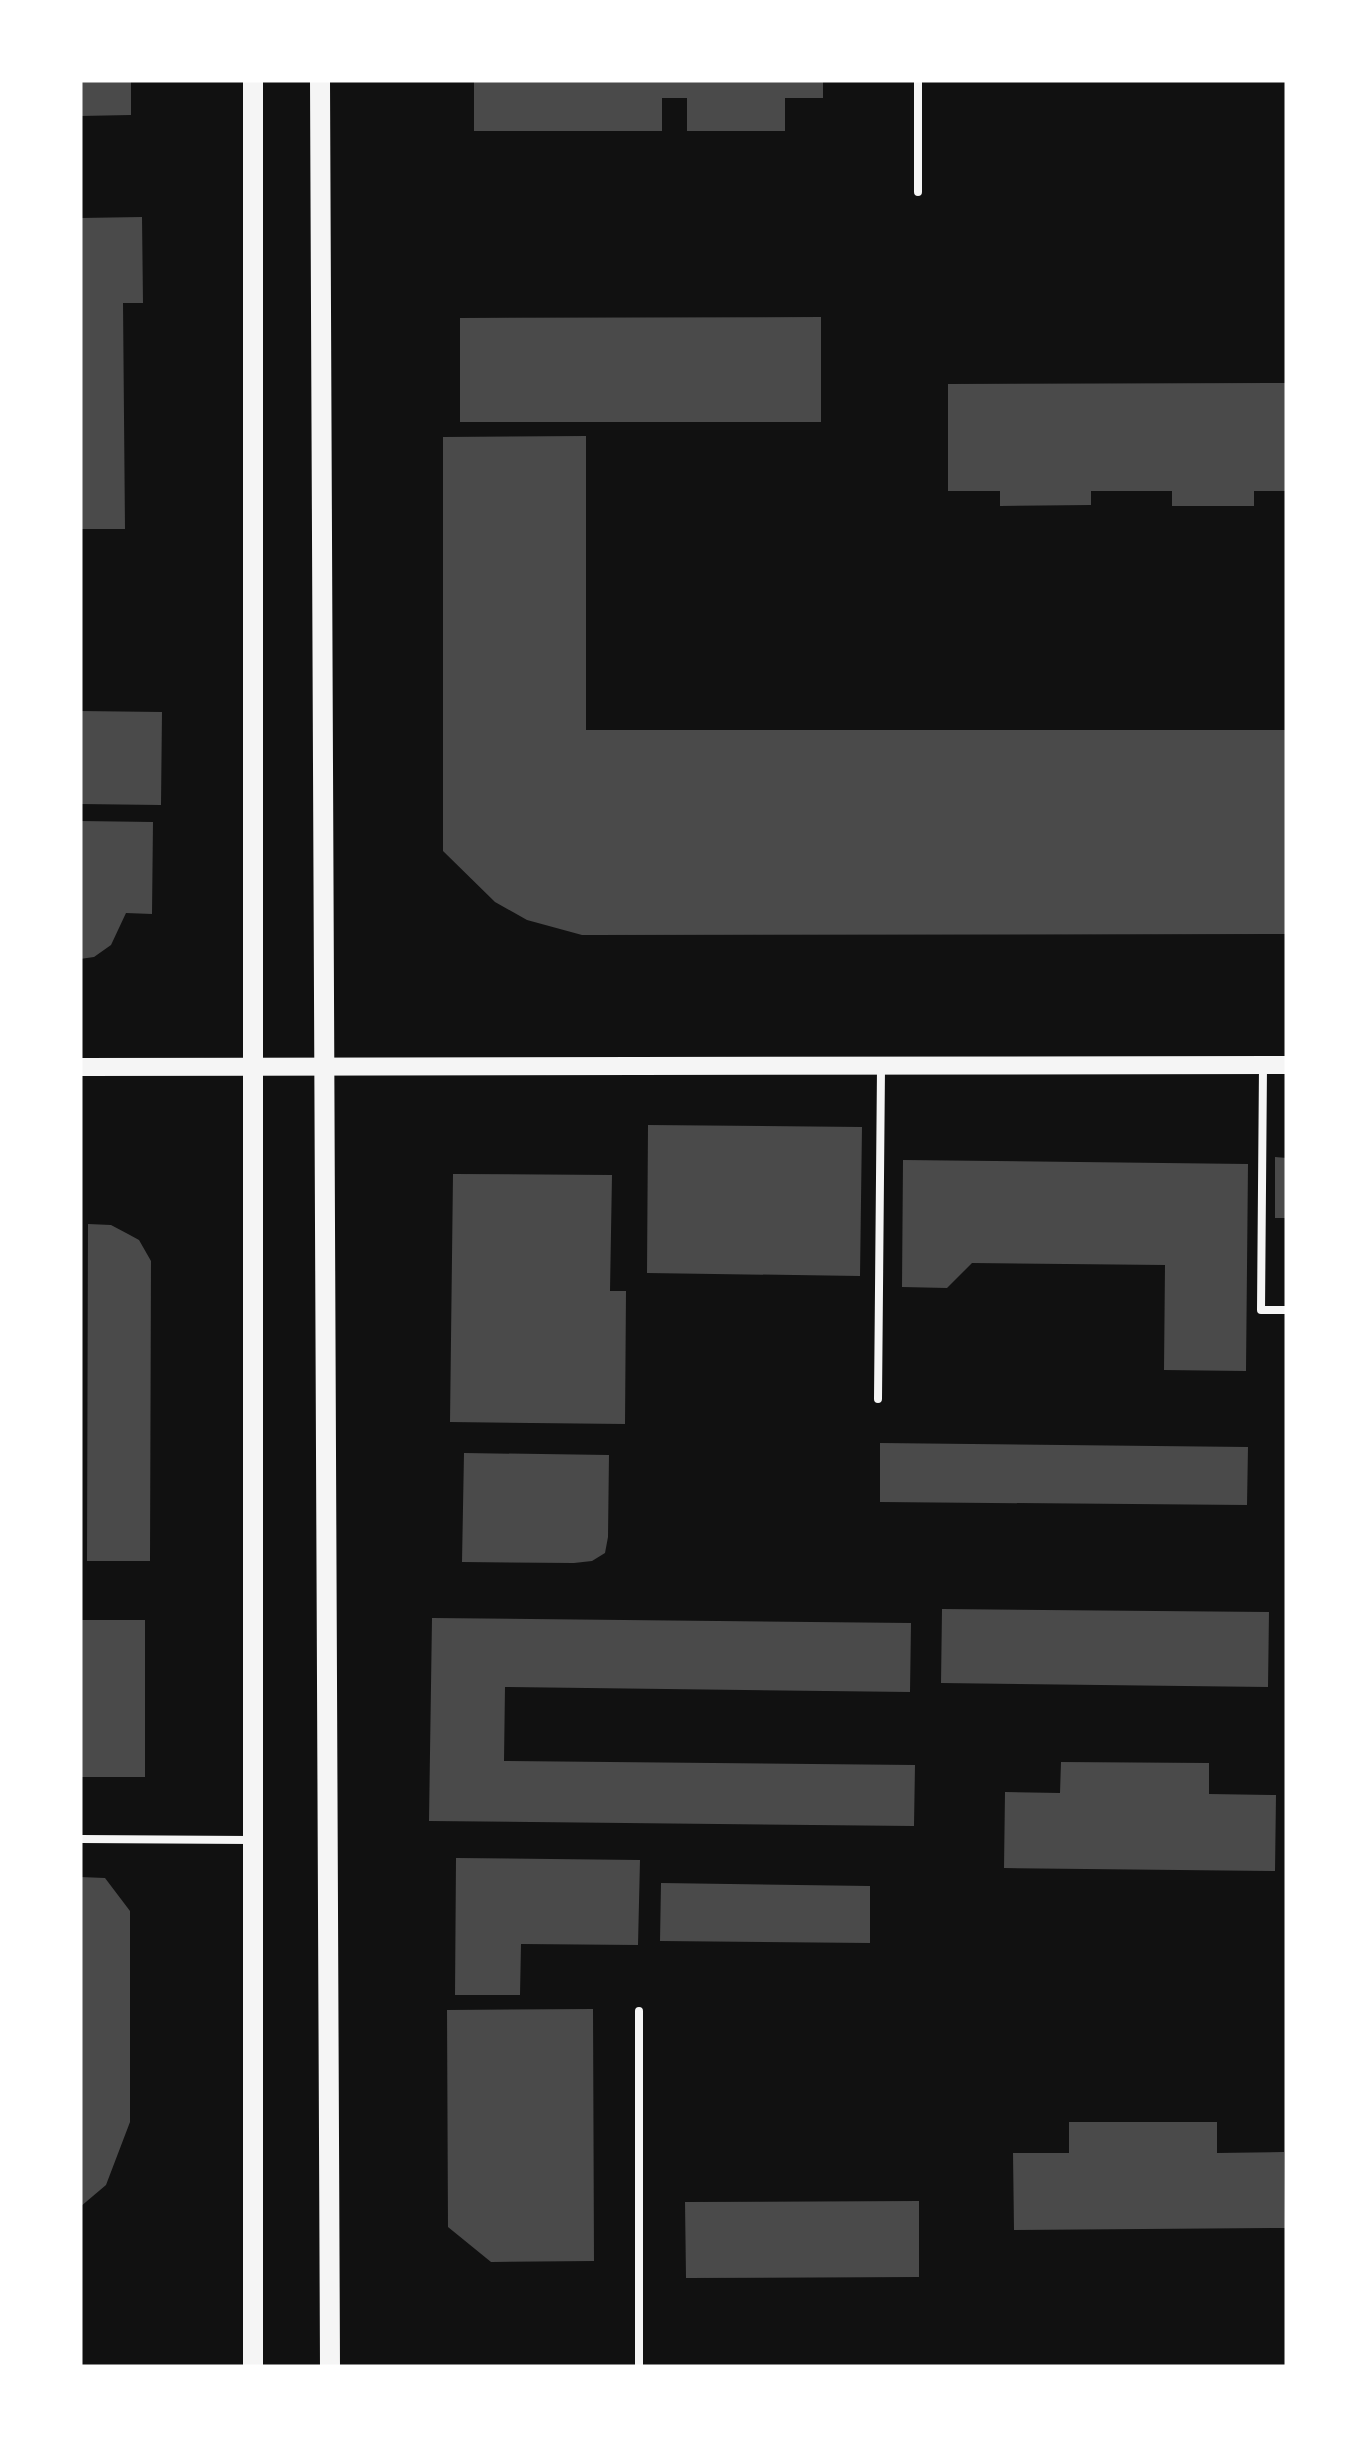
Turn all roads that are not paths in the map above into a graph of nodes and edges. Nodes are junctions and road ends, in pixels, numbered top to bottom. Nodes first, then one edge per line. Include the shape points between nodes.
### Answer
1 (253, 80) edge
2 (320, 80) edge
3 (918, 80) edge
4 (918, 192) dead end
5 (1263, 1065) junction
6 (1287, 1065) edge
7 (881, 1066) junction
8 (80, 1067) edge
9 (253, 1067) junction
10 (324, 1067) junction
11 (1287, 1310) edge
12 (878, 1399) dead end
13 (80, 1840) edge
14 (253, 1840) junction
15 (639, 2011) dead end
16 (253, 2367) edge
17 (330, 2367) edge
18 (640, 2367) edge

1 - 9 main road
2 - 10 main road
3 - 4 lane
5 - 6 street
5 - 7 street
5 - 11 lane via 1261,1310
7 - 10 street
7 - 12 lane
8 - 9 street
9 - 10 street
9 - 14 main road
10 - 17 main road
13 - 14 lane
14 - 16 main road
15 - 18 lane

